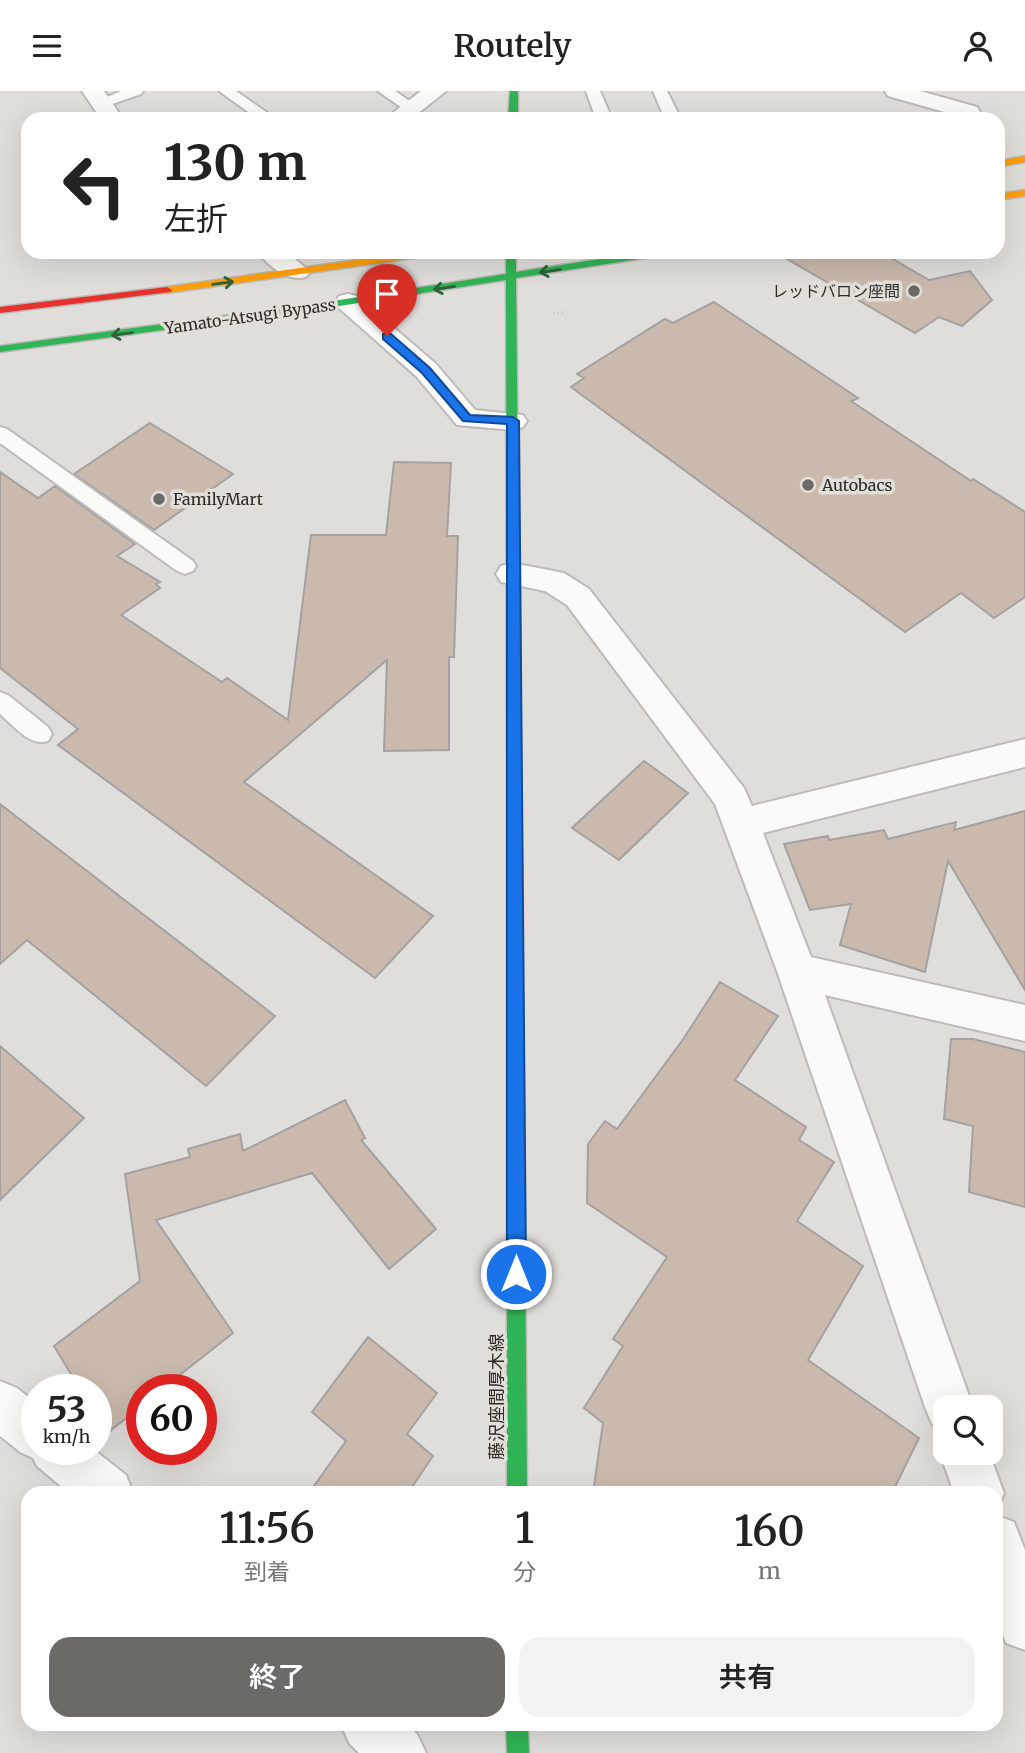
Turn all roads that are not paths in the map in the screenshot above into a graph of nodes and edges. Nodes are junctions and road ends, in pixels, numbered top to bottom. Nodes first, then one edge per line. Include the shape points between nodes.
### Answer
1 (136, 91) edge
2 (226, 91) edge
3 (385, 91) edge
4 (435, 91) edge
5 (514, 91) edge
6 (593, 91) edge
7 (660, 91) edge
8 (896, 91) edge
9 (102, 104) edge
10 (972, 110) edge
11 (258, 112) edge
12 (402, 112) edge
13 (404, 112) edge
14 (513, 112) edge
15 (601, 112) edge
16 (670, 112) edge
17 (1025, 159) edge
18 (1005, 163) edge
19 (1025, 193) edge
20 (1005, 196) edge
21 (280, 259) edge
22 (387, 259) edge
23 (511, 259) edge
24 (622, 259) edge
25 (297, 272) junction
26 (511, 277) junction
27 (348, 302) junction
28 (0, 310) edge
29 (0, 349) edge
30 (513, 421) junction
31 (0, 433) edge
32 (185, 566) dead end
33 (512, 574) junction
34 (0, 701) edge
35 (40, 734) dead end
36 (1025, 753) edge
37 (740, 824) junction
38 (797, 971) junction
39 (1025, 1023) edge
40 (945, 1395) edge
41 (0, 1405) edge
42 (21, 1422) edge
43 (74, 1465) edge
44 (969, 1465) edge
45 (99, 1486) edge
46 (517, 1486) edge
47 (977, 1486) edge
48 (1003, 1560) edge
49 (1025, 1624) edge
50 (375, 1731) edge
51 (517, 1731) edge
52 (398, 1753) edge
53 (518, 1753) edge

1 - 9 lane
2 - 11 lane
3 - 12 lane
4 - 13 street
5 - 14 main road
6 - 15 lane
7 - 16 lane
8 - 10 street
17 - 18 main road
19 - 20 main road
21 - 25 street
22 - 25 main road
23 - 26 main road, 藤沢座間厚木線
24 -> 26 main road, Yamato-Atsugi Bypass
28 -> 25 main road
26 -> 27 main road, Yamato-Atsugi Bypass
26 - 30 main road, 藤沢座間厚木線
27 -> 29 main road, Yamato-Atsugi Bypass
27 - 30 street via 426,370 467,419
30 - 33 main road, 藤沢座間厚木線
31 - 32 lane
33 - 37 street via 553,581 578,597 731,798
33 - 46 main road, 藤沢座間厚木線
34 - 35 lane
36 - 37 street
37 - 38 street
38 - 39 street
38 - 40 street
41 - 42 street
43 - 45 street
44 - 47 street
48 - 49 street
50 - 52 street
51 - 53 main road

